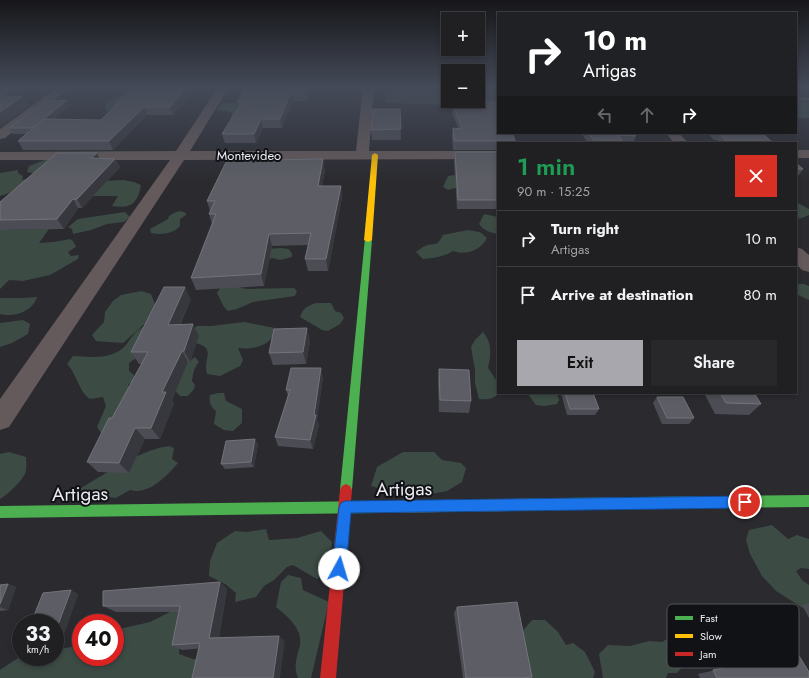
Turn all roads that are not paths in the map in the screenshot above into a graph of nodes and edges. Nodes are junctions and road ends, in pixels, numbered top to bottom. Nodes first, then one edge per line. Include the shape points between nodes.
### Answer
1 (23, 119) edge
2 (204, 119) edge
3 (369, 119) edge
4 (673, 134) edge
5 (0, 135) edge
6 (680, 142) edge
7 (797, 154) edge
8 (809, 154) edge
9 (368, 155) junction
10 (497, 155) edge
11 (0, 156) edge
12 (180, 156) junction
13 (797, 254) edge
14 (809, 266) edge
15 (0, 419) edge
16 (809, 501) edge
17 (345, 507) junction
18 (0, 512) edge
19 (328, 678) edge

1 - 5 street
2 - 12 street
3 - 9 street
4 - 6 street
7 - 8 street
9 - 10 street, Montevideo
9 - 12 street, Montevideo
9 - 17 street
11 - 12 street, Montevideo
12 - 15 street
13 - 14 street
16 - 17 street, Artigas
17 - 18 street, Artigas
17 - 19 street

